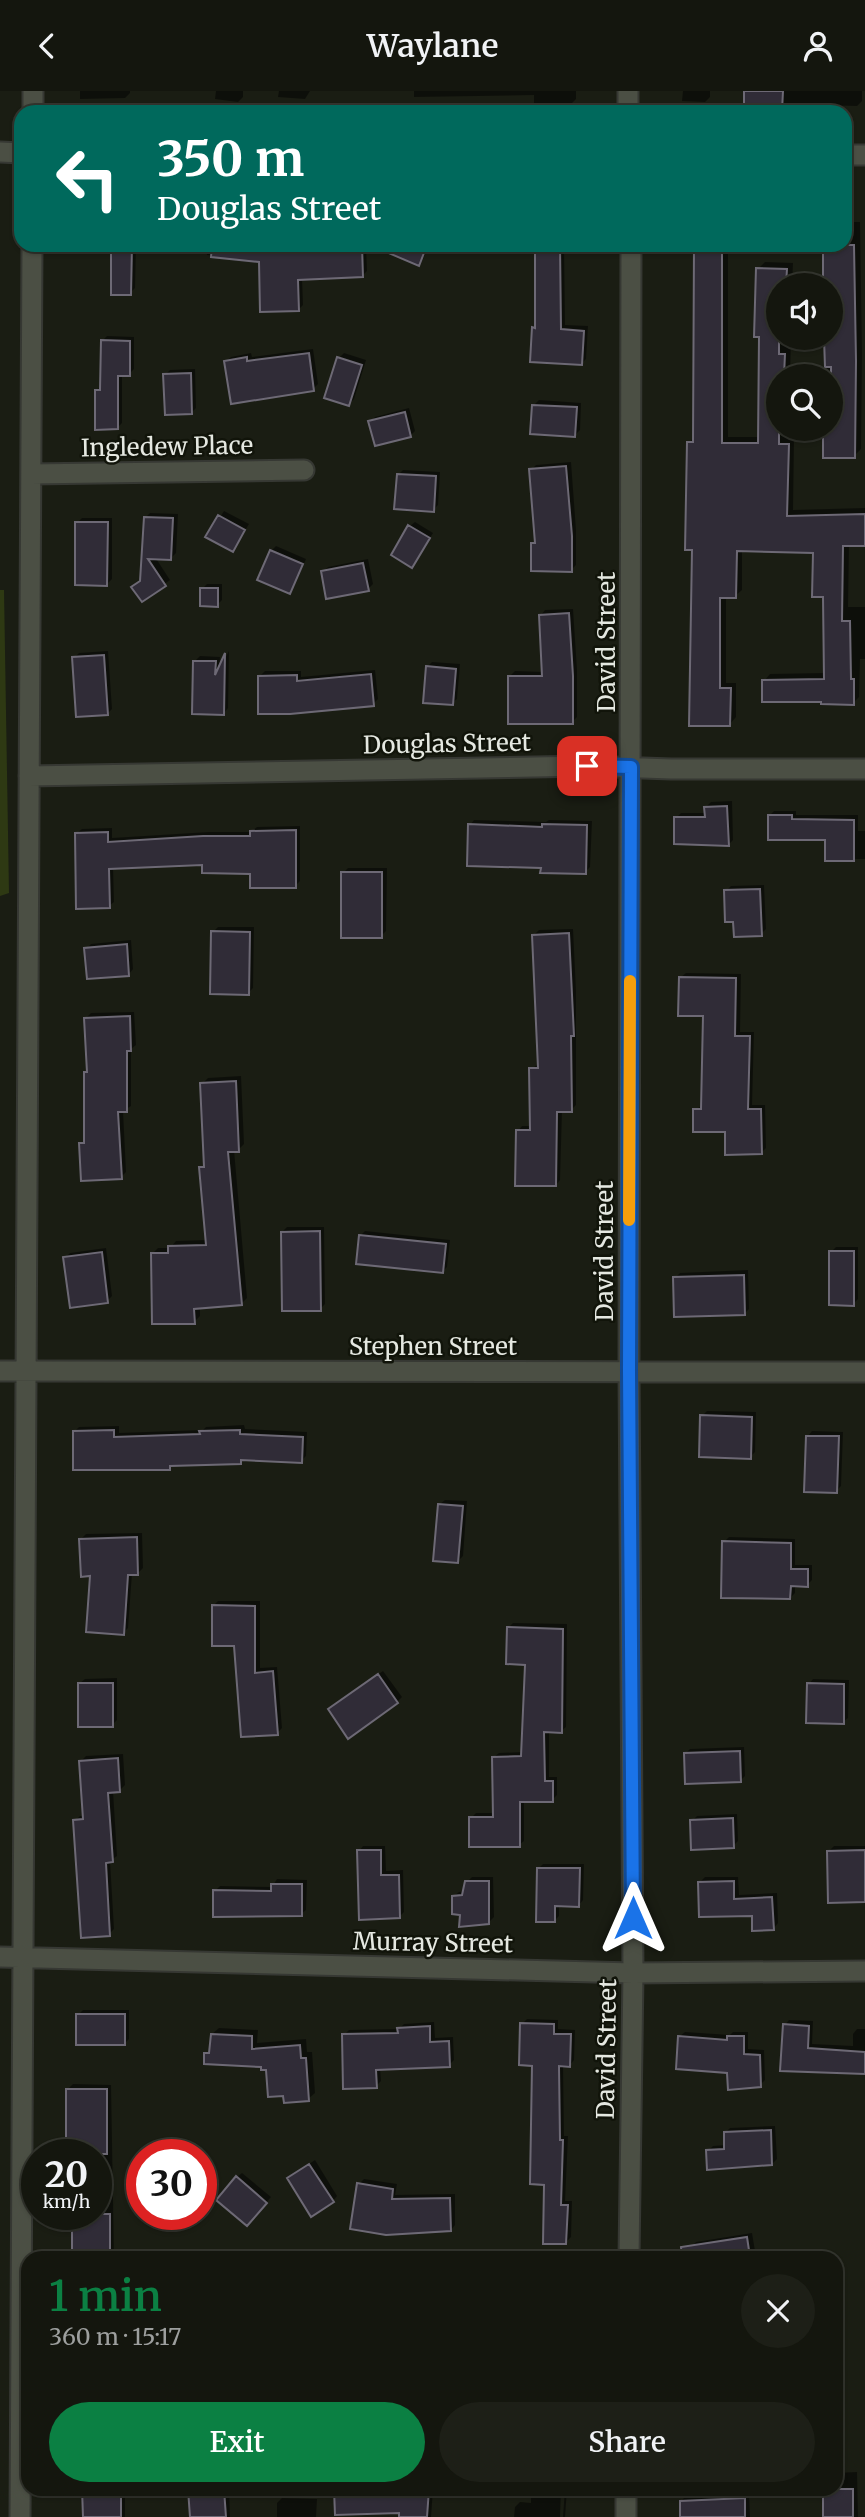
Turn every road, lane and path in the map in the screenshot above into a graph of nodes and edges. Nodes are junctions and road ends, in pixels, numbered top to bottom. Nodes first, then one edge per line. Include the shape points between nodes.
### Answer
1 (32, 252) edge
2 (631, 252) edge
3 (304, 470) dead end
4 (31, 474) junction
5 (631, 767) junction
6 (865, 768) edge
7 (29, 776) junction
8 (0, 1371) edge
9 (26, 1371) junction
10 (629, 1371) junction
11 (865, 1371) edge
12 (0, 1957) edge
13 (23, 1957) junction
14 (865, 1971) edge
15 (633, 1973) junction
16 (21, 2251) edge
17 (629, 2251) edge
18 (21, 2330) edge
19 (626, 2496) edge
20 (20, 2517) edge
21 (626, 2517) edge

1 - 4 street
2 - 5 street, David Street
3 - 4 street, Ingledew Place
4 - 7 street
5 - 6 street, Douglas Street
5 - 7 street, Douglas Street
5 - 10 street, David Street
7 - 9 street
8 - 9 street, Stephen Street
9 - 10 street, Stephen Street
9 - 13 street
10 - 11 street, Stephen Street
10 - 15 street, David Street
12 - 13 street, Murray Street
13 - 15 street, Murray Street
13 - 16 street
14 - 15 street, Murray Street
15 - 17 street, David Street
18 - 20 street
19 - 21 street

